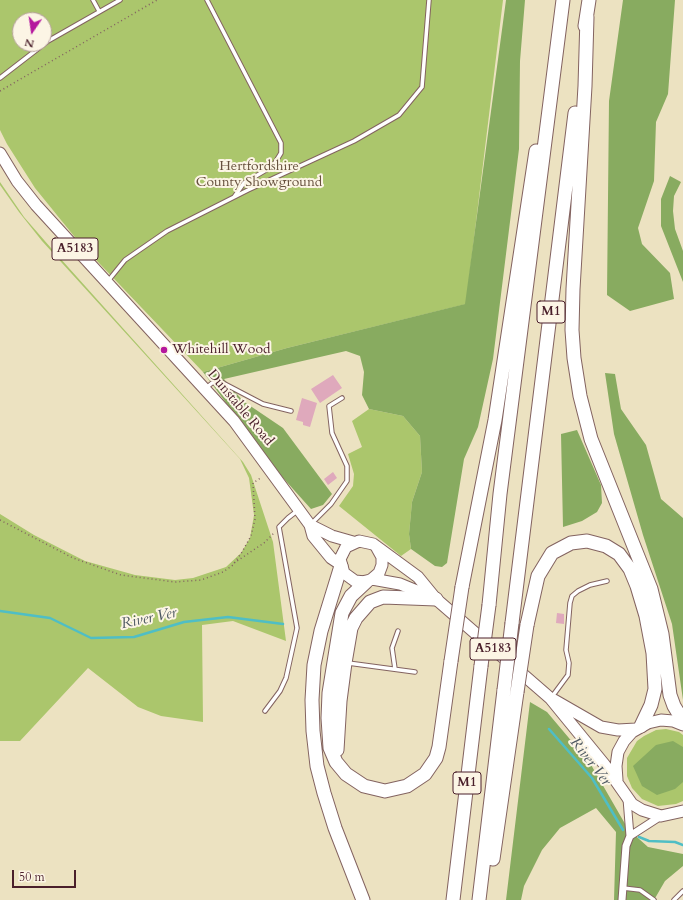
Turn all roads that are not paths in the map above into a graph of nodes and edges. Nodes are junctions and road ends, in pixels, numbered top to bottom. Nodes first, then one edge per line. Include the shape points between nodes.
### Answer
1 (93, 0) edge
2 (120, 0) edge
3 (207, 0) edge
4 (429, 0) edge
5 (563, 0) edge
6 (589, 0) edge
7 (99, 12) junction
8 (587, 17) junction
9 (0, 78) edge
10 (0, 153) edge
11 (234, 197) junction
12 (107, 283) junction
13 (205, 389) junction
14 (342, 398) dead end
15 (291, 411) dead end
16 (299, 510) junction
17 (310, 525) junction
18 (353, 542) junction
19 (377, 548) junction
20 (340, 565) junction
21 (369, 581) junction
22 (607, 581) dead end
23 (436, 599) junction
24 (398, 632) dead end
25 (345, 663) junction
26 (395, 669) junction
27 (414, 672) dead end
28 (550, 698) junction
29 (265, 711) dead end
30 (683, 721) edge
31 (683, 725) edge
32 (639, 727) junction
33 (339, 767) junction
34 (618, 783) junction
35 (627, 799) junction
36 (683, 811) edge
37 (666, 815) junction
38 (683, 822) edge
39 (630, 836) junction
40 (623, 888) junction
41 (683, 890) edge
42 (363, 900) edge
43 (453, 900) edge
44 (479, 900) edge
45 (488, 900) edge
46 (622, 900) edge
47 (654, 900) edge
48 (674, 900) edge

1 - 7 lane
2 - 7 lane
3 - 11 lane via 281,143 281,153 273,166 244,183
4 - 11 lane via 422,87 399,116 354,141
5 - 33 highway, bridge via 534,164 495,420 462,587 439,747 432,765 423,776 404,787 385,791 374,790 354,781
5 - 43 highway, M1, bridge via 500,494
6 - 8 highway, M1
7 - 9 lane via 48,41
8 - 30 highway via 573,289 574,358 591,439 650,589 662,634 670,695
8 - 44 highway, M1, bridge
10 - 12 main road, Dunstable Road / A5183 via 36,205
11 - 12 lane via 167,231 125,260
12 - 13 main road, Dunstable Road / A5183
13 - 15 lane via 212,383 222,382 263,404
13 - 16 main road, Dunstable Road / A5183 via 243,432
14 - 17 lane via 329,406 332,433 347,466 347,481 331,504
16 - 17 main road, Dunstable Road / A5183
16 - 29 lane via 279,527 297,628 286,678
17 - 18 main road, Dunstable Road / A5183 via 332,536
17 - 20 main road, Dunstable Road / A5183 via 313,536
18 - 19 main road via 365,541
18 - 20 main road via 343,550
19 - 21 main road via 382,557 382,565 379,573
19 - 23 main road, A5183 via 418,577
20 - 21 main road via 349,578 355,581
20 - 42 highway via 314,665 313,727 317,766 326,799
21 - 23 main road, A5183 via 400,584
21 - 33 highway via 351,596 339,622 329,693 328,724 330,748
22 - 28 lane via 578,590 572,596 566,650 568,675
23 - 25 highway via 390,597 370,602 352,625
23 - 28 main road, A5183
24 - 26 lane via 392,648
25 - 26 lane
25 - 33 highway via 337,734
26 - 27 lane
28 - 32 main road, A5183 via 601,727 618,730
28 - 34 main road, A5183
31 - 32 main road via 661,720
32 - 34 main road via 624,741 618,752
32 - 45 highway, bridge via 651,706 655,689 648,624 637,586 630,569 619,554 606,546 587,541 571,543 552,553 538,576 527,625
34 - 35 main road
35 - 37 main road via 642,810
35 - 39 street
36 - 37 main road
37 - 38 main road
37 - 39 street
39 - 40 street via 626,846
40 - 46 street
40 - 47 lane via 640,890
41 - 48 lane

